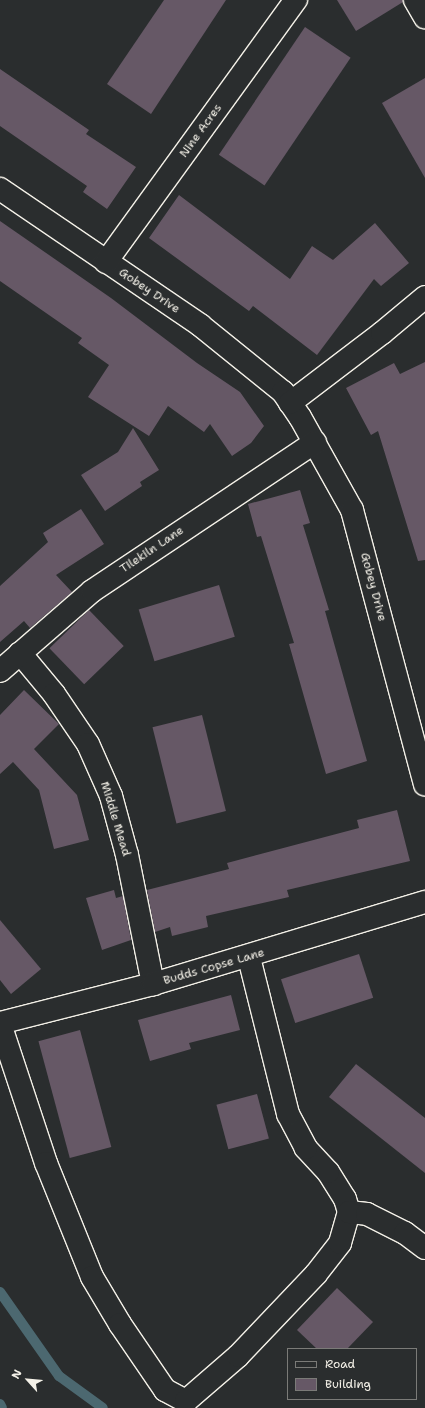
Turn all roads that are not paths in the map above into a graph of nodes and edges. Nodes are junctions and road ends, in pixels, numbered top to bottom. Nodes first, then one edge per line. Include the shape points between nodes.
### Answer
1 (296, 0) edge
2 (415, 0) edge
3 (425, 17) edge
4 (0, 189) edge
5 (106, 262) junction
6 (425, 297) edge
7 (290, 403) junction
8 (315, 442) junction
9 (20, 653) junction
10 (0, 671) edge
11 (425, 784) edge
12 (425, 902) edge
13 (250, 956) junction
14 (154, 984) junction
15 (0, 1024) edge
16 (349, 1212) junction
17 (425, 1248) edge

1 - 5 street, Nine Acres
2 - 3 street
4 - 5 street, Gobey Drive
5 - 7 street, Gobey Drive via 200,325 283,392
6 - 7 street via 370,343
7 - 8 street, Gobey Drive
8 - 9 street, Tilekiln Lane via 92,591
8 - 11 street, Gobey Drive via 352,510
9 - 10 street, Tilekiln Lane
9 - 14 street, Middle Mead via 54,694 88,744 111,796 127,855
12 - 13 street, Budds Copse Lane
13 - 14 street, Budds Copse Lane
13 - 16 street via 288,1114 306,1148 328,1172 345,1199
14 - 15 street, Budds Copse Lane
15 - 16 street via 46,1162 92,1277 165,1390 186,1401 238,1356 316,1274 340,1243
16 - 17 street via 367,1214

